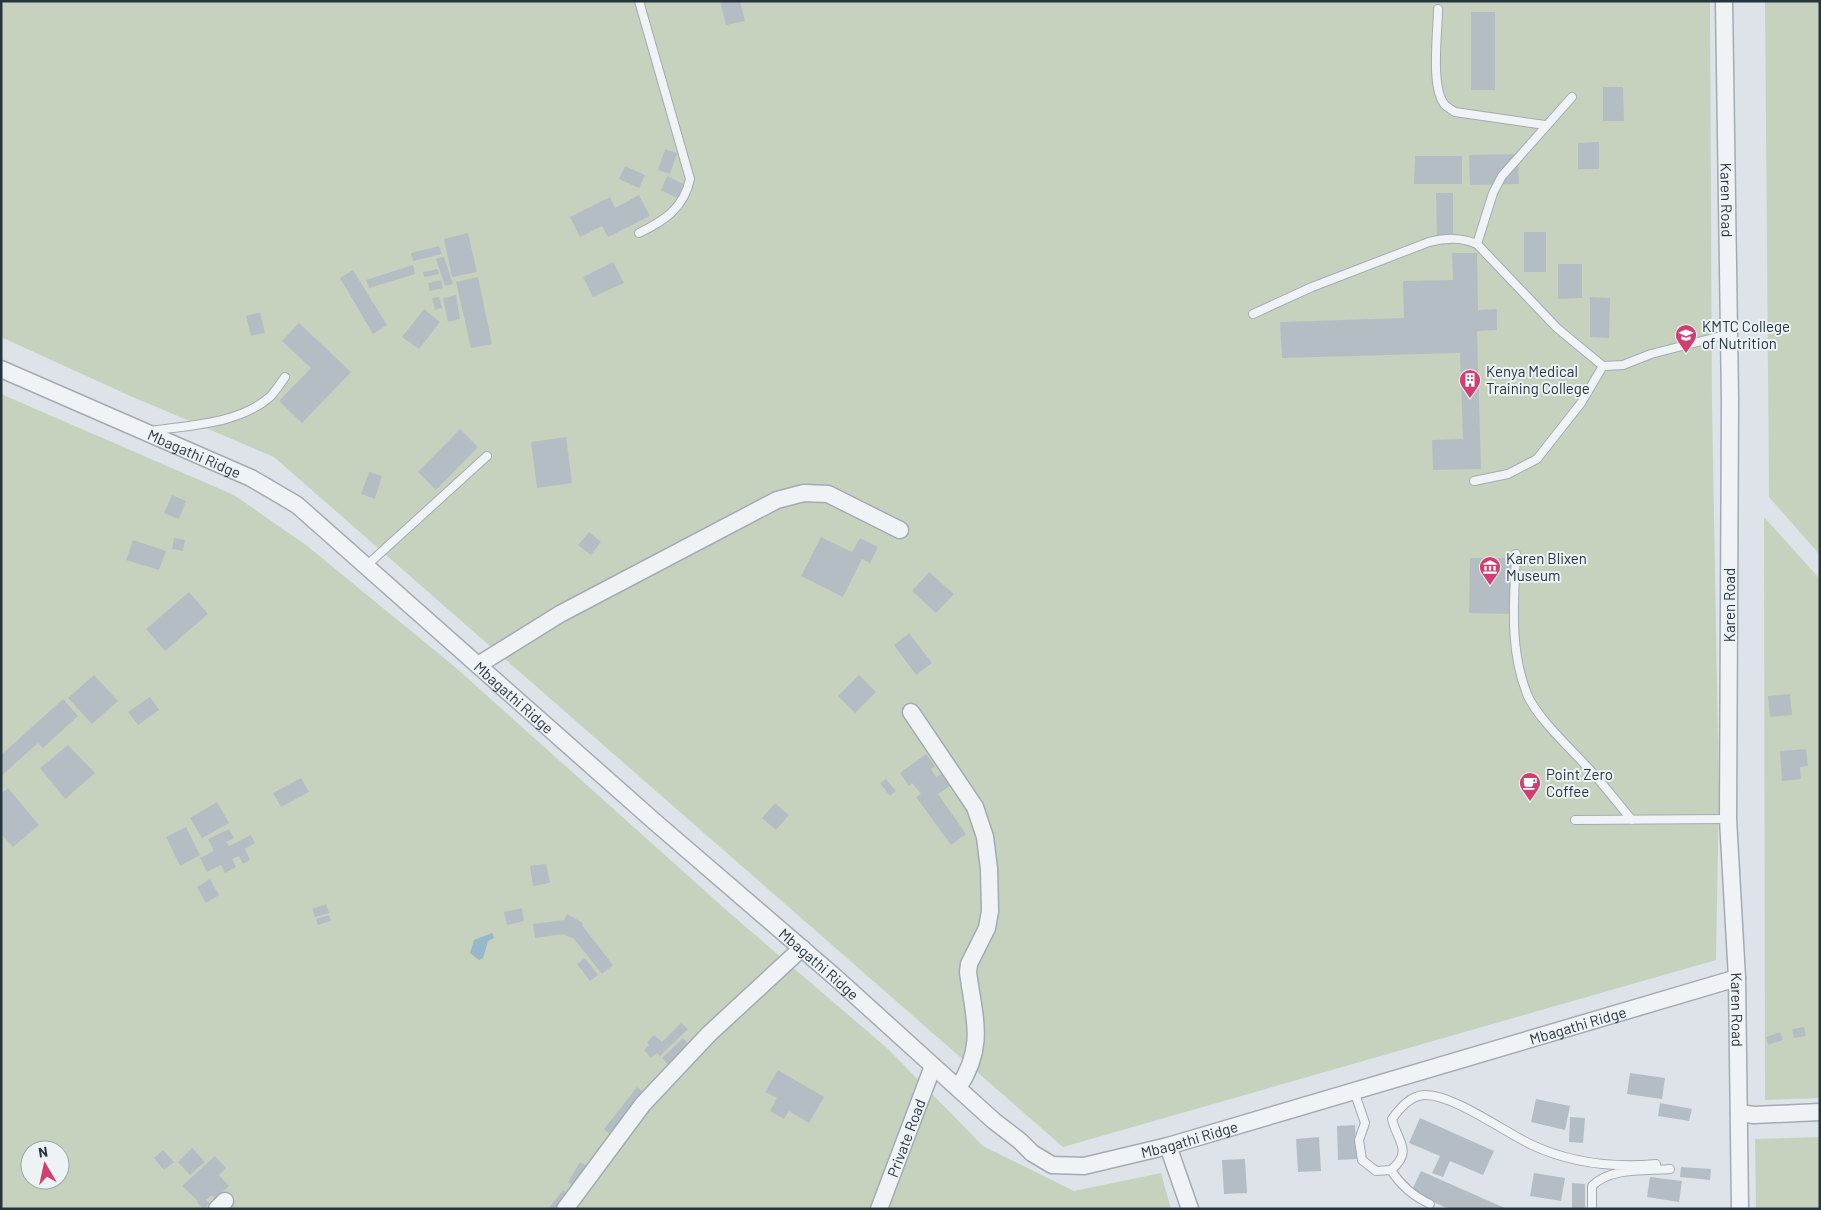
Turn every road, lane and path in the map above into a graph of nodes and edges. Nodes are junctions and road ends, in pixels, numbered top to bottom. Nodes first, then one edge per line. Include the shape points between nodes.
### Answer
1 (639, 1) edge
2 (1724, 1) edge
3 (1438, 10) dead end
4 (1572, 98) dead end
5 (1545, 125) junction
6 (639, 233) dead end
7 (1477, 244) junction
8 (1253, 314) dead end
9 (1729, 334) junction
10 (1603, 366) junction
11 (1, 369) edge
12 (285, 377) dead end
13 (146, 432) junction
14 (487, 456) dead end
15 (1474, 481) dead end
16 (900, 530) dead end
17 (1516, 554) dead end
18 (366, 566) junction
19 (478, 665) junction
20 (911, 712) dead end
21 (1728, 819) junction
22 (1575, 820) dead end
23 (1632, 820) junction
24 (802, 948) junction
25 (1737, 978) junction
26 (933, 1066) junction
27 (958, 1088) junction
28 (1354, 1091) junction
29 (1820, 1112) edge
30 (1739, 1113) junction
31 (1168, 1146) junction
32 (1656, 1164) dead end
33 (1670, 1169) dead end
34 (1391, 1170) junction
35 (1430, 1204) dead end
36 (566, 1209) edge
37 (879, 1209) edge
38 (1190, 1209) edge
39 (1592, 1209) edge
40 (1740, 1209) edge

1 - 6 lane via 690,179 679,206 662,222
2 - 9 street, Karen Road
3 - 5 lane via 1437,80 1446,106 1455,112
4 - 5 lane
5 - 7 lane via 1502,176 1493,193
7 - 8 lane via 1463,238 1448,237 1429,242 1312,287
7 - 10 lane via 1557,328
9 - 10 lane via 1651,354 1623,365
9 - 21 street, Karen Road
10 - 15 lane via 1581,403 1537,459 1508,474
11 - 13 street, Mbagathi Ridge
12 - 13 lane via 271,395 236,416
13 - 18 street, Mbagathi Ridge via 277,492
14 - 18 lane
16 - 19 street via 828,494 804,493 777,500 560,614
17 - 23 lane via 1515,650 1527,695 1554,732
18 - 19 street, Mbagathi Ridge
19 - 24 street, Mbagathi Ridge
20 - 27 street via 974,806 985,837 990,911 987,928 968,972 976,1024 975,1053
21 - 23 lane
21 - 25 street, Karen Road
22 - 23 lane
24 - 26 street, Mbagathi Ridge
24 - 36 street via 709,1034 643,1104
25 - 28 street, Mbagathi Ridge
25 - 30 street, Karen Road
26 - 27 street, Mbagathi Ridge
26 - 37 street, Private Road
27 - 31 street, Mbagathi Ridge via 1032,1153 1052,1165 1084,1166
28 - 31 street, Mbagathi Ridge
28 - 34 lane via 1365,1123 1359,1140 1362,1160 1376,1171
29 - 30 street
30 - 40 street, Karen Road
31 - 38 street
32 - 34 lane via 1605,1165 1559,1156 1436,1096 1426,1095 1407,1102 1392,1119 1403,1145 1402,1156
33 - 39 lane via 1602,1177 1592,1186
34 - 35 lane via 1404,1187

